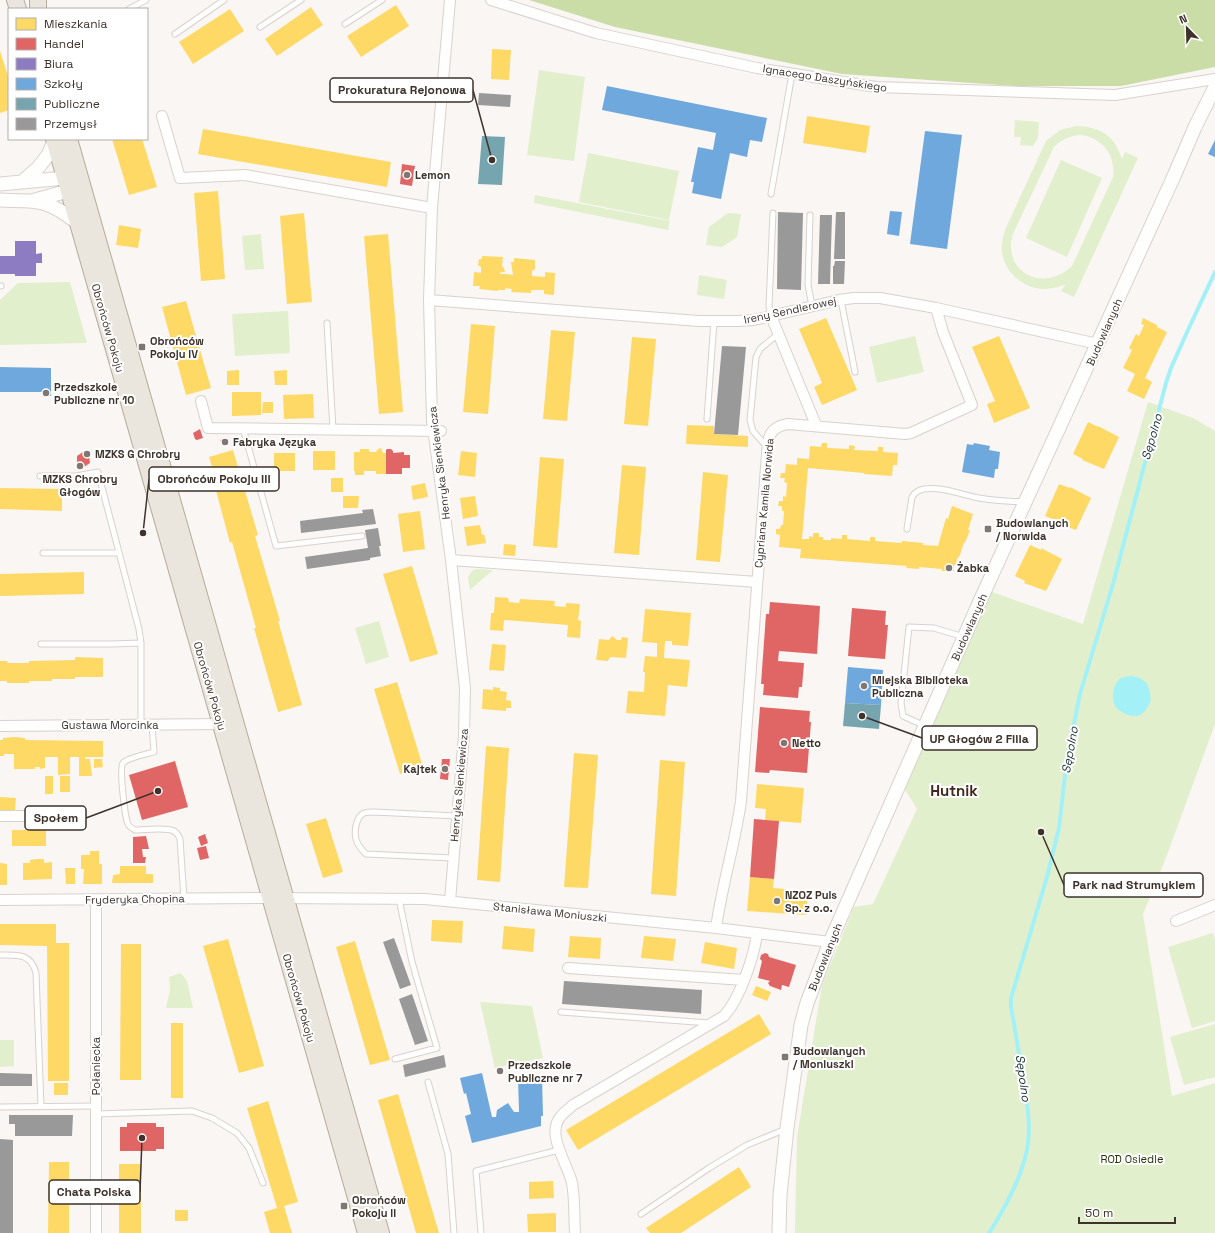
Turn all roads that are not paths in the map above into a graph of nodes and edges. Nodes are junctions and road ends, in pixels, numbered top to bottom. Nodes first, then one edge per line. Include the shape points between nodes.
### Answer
1 (146, 0) edge
2 (224, 0) edge
3 (301, 0) edge
4 (382, 0) edge
5 (450, 0) edge
6 (491, 0) edge
7 (131, 8) edge
8 (345, 24) dead end
9 (260, 26) dead end
10 (175, 34) dead end
11 (792, 74) junction
12 (1215, 79) edge
13 (1215, 87) edge
14 (162, 116) dead end
15 (58, 140) edge
16 (59, 140) edge
17 (60, 140) edge
18 (23, 181) junction
19 (82, 181) junction
20 (0, 184) edge
21 (67, 184) junction
22 (771, 194) dead end
23 (0, 200) edge
24 (28, 201) junction
25 (432, 208) junction
26 (773, 214) dead end
27 (810, 215) dead end
28 (78, 223) junction
29 (430, 300) junction
30 (841, 300) junction
31 (812, 306) junction
32 (936, 308) junction
33 (771, 316) junction
34 (714, 321) junction
35 (326, 323) dead end
36 (778, 334) junction
37 (1098, 344) junction
38 (855, 372) dead end
39 (201, 401) dead end
40 (707, 419) dead end
41 (816, 425) junction
42 (243, 428) junction
43 (333, 430) junction
44 (437, 431) junction
45 (767, 447) junction
46 (40, 476) dead end
47 (1026, 502) junction
48 (907, 529) dead end
49 (362, 536) dead end
50 (43, 553) dead end
51 (119, 553) junction
52 (452, 560) junction
53 (757, 582) junction
54 (965, 637) junction
55 (141, 643) junction
56 (41, 644) dead end
57 (221, 724) junction
58 (147, 725) junction
59 (0, 726) edge
60 (925, 726) junction
61 (0, 816) edge
62 (62, 816) dead end
63 (456, 816) junction
64 (453, 858) junction
65 (277, 898) junction
66 (184, 899) junction
67 (399, 899) junction
68 (0, 900) edge
69 (96, 900) junction
70 (450, 901) junction
71 (1215, 905) edge
72 (1176, 922) dead end
73 (716, 928) junction
74 (757, 934) junction
75 (830, 942) junction
76 (0, 955) edge
77 (568, 968) dead end
78 (744, 980) junction
79 (561, 1012) dead end
80 (712, 1023) junction
81 (395, 1059) dead end
82 (428, 1082) dead end
83 (0, 1107) edge
84 (41, 1107) junction
85 (96, 1110) junction
86 (787, 1128) junction
87 (559, 1150) junction
88 (263, 1183) dead end
89 (641, 1214) dead end
90 (96, 1233) edge
91 (366, 1233) edge
92 (380, 1233) edge
93 (454, 1233) edge
94 (481, 1233) edge
95 (575, 1233) edge
96 (779, 1233) edge

1 - 7 lane
2 - 10 lane
3 - 9 lane
4 - 8 lane
5 - 25 street, Henryka Sienkiewicza
6 - 11 street, Ignacego Daszyńskiego via 596,33
11 - 12 street, Ignacego Daszyńskiego via 876,88 1098,96
11 - 22 lane
13 - 37 street, Budowlanych
14 - 25 street via 180,178 245,175
15 - 18 street via 38,168
16 - 21 main road, Obrońców Pokoju
17 - 19 main road, Obrońców Pokoju
18 - 20 street
18 - 21 street
19 - 21 street
19 - 65 main road, Obrońców Pokoju
21 - 24 street via 52,196
21 - 28 main road, Obrońców Pokoju
23 - 24 street
24 - 28 street via 49,205
25 - 29 street, Henryka Sienkiewicza
26 - 33 lane via 769,306
27 - 31 lane via 808,285
28 - 57 main road, Obrońców Pokoju
29 - 34 street, Ireny Sendlerowej
29 - 44 street, Henryka Sienkiewicza
30 - 31 street, Ireny Sendlerowej
30 - 32 street, Ireny Sendlerowej via 880,298
30 - 38 lane
31 - 33 street, Ireny Sendlerowej
32 - 37 street, Ireny Sendlerowej
32 - 41 street, Cypriana Kamila Norwida via 972,405 905,434
33 - 34 street, Ireny Sendlerowej via 743,321
33 - 36 street
34 - 40 lane
35 - 43 lane
36 - 41 street
36 - 45 lane via 756,356 750,420 753,431
37 - 47 street, Budowlanych
39 - 42 street via 208,428
41 - 45 street, Cypriana Kamila Norwida via 781,425 770,434
42 - 43 street
42 - 49 lane via 276,546
43 - 44 street
44 - 52 street, Henryka Sienkiewicza
45 - 53 street, Cypriana Kamila Norwida
46 - 51 lane via 76,476 98,472
47 - 48 lane via 991,500 925,488 918,490 912,497
47 - 54 street, Budowlanych
50 - 51 lane
51 - 55 lane
52 - 53 street, Cypriana Kamila Norwida
52 - 63 street, Henryka Sienkiewicza via 465,688 464,735
53 - 73 street via 741,801
54 - 60 street, Budowlanych
54 - 60 lane via 934,628 909,627 901,703 903,716
55 - 56 lane
55 - 58 lane
57 - 58 street, Gustawa Morcinka
57 - 65 main road, Obrońców Pokoju
58 - 59 street, Gustawa Morcinka
58 - 66 lane via 154,752 126,760 121,766 126,821 130,828 135,830 167,830 178,834
60 - 75 street, Budowlanych
61 - 62 street
63 - 64 street, Henryka Sienkiewicza
63 - 64 lane via 374,812 359,817 356,825 356,839 360,849 366,854
64 - 70 street, Henryka Sienkiewicza
65 - 66 street, Fryderyka Chopina
65 - 67 street, Stanisława Moniuszki
65 - 91 main road, Obrońców Pokoju
65 - 92 main road, Obrońców Pokoju
66 - 69 street, Fryderyka Chopina
67 - 70 street, Stanisława Moniuszki
67 - 81 lane via 412,962 437,1048
68 - 69 street, Fryderyka Chopina
69 - 85 street, Połaniecka
70 - 73 street, Stanisława Moniuszki
71 - 72 street
73 - 74 street, Stanisława Moniuszki
74 - 75 street, Stanisława Moniuszki
74 - 78 street
75 - 86 street, Budowlanych via 801,1025
76 - 84 lane via 24,957 34,965
77 - 78 street
78 - 80 street via 732,1008
79 - 80 lane
80 - 87 street via 573,1105 560,1116 557,1123 555,1130
82 - 93 lane via 448,1154
83 - 84 lane
84 - 85 lane
85 - 88 lane via 192,1111 212,1118 237,1133 249,1148
85 - 90 street, Połaniecka
86 - 89 lane via 747,1145
86 - 96 street, Budowlanych
87 - 94 lane via 476,1171
87 - 95 street via 572,1185

